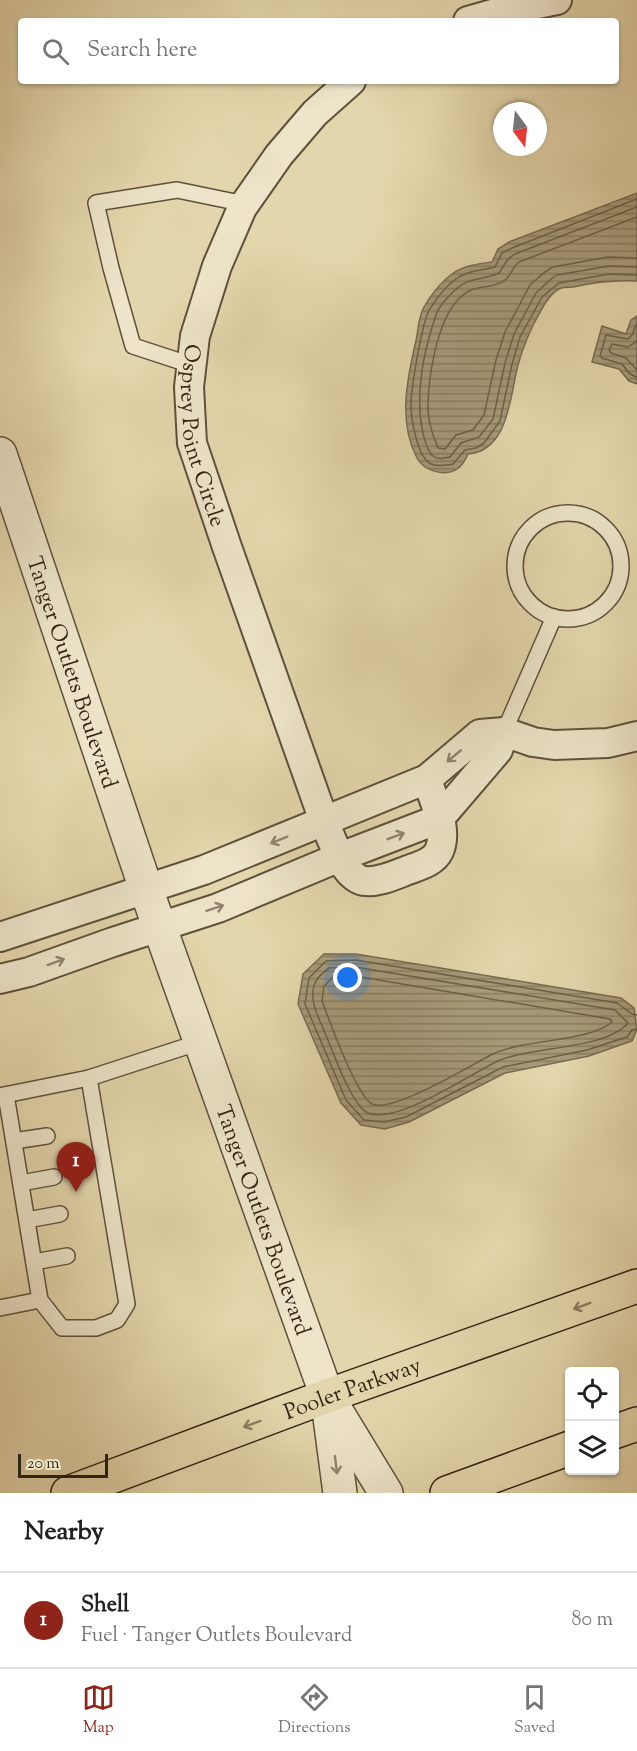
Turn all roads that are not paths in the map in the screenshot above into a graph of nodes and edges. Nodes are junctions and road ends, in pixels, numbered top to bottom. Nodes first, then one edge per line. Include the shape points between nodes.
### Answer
1 (556, 0) edge
2 (478, 18) edge
3 (348, 84) edge
4 (245, 204) junction
5 (191, 365) junction
6 (0, 454) edge
7 (554, 617) junction
8 (504, 732) junction
9 (637, 736) edge
10 (427, 779) junction
11 (439, 819) junction
12 (324, 821) junction
13 (340, 857) junction
14 (146, 889) junction
15 (159, 927) junction
16 (0, 937) edge
17 (0, 979) edge
18 (200, 1042) junction
19 (89, 1078) junction
20 (3, 1096) edge
21 (47, 1136) dead end
22 (14, 1141) junction
23 (54, 1177) dead end
24 (21, 1183) junction
25 (60, 1214) dead end
26 (27, 1220) junction
27 (67, 1256) dead end
28 (34, 1262) junction
29 (637, 1286) edge
30 (40, 1300) junction
31 (0, 1308) edge
32 (327, 1396) junction
33 (565, 1450) edge
34 (532, 1462) junction
35 (68, 1493) edge
36 (340, 1493) edge
37 (386, 1493) edge
38 (447, 1493) edge
39 (490, 1493) edge

1 - 2 street
3 - 4 street, Osprey Point Circle via 315,113 279,155
4 - 5 street, Osprey Point Circle via 217,266 195,336
4 - 5 lane via 177,190 96,203 133,346
5 - 12 street, Osprey Point Circle via 192,443
6 - 14 street, Tanger Outlets Boulevard
7 - 7 lane via 584,617 604,606 617,589 622,568 618,546 606,528 589,516 570,512 551,515 534,524 521,538 514,556 515,579 524,598 541,613
7 - 8 lane
8 - 9 street via 554,745 608,743
8 -> 10 street via 480,734
8 - 11 street via 498,750
10 - 11 street, Osprey Point Circle
10 - 12 street
13 -> 11 street, Osprey Point Circle via 349,873 363,881 381,880 419,866 439,852
12 - 13 street, Osprey Point Circle
12 -> 14 street
15 -> 13 street via 219,908
14 - 15 street, Tanger Outlets Boulevard
14 - 16 street
17 -> 15 street
15 - 18 street, Tanger Outlets Boulevard
18 - 19 lane
18 - 32 street, Tanger Outlets Boulevard
19 - 20 lane
19 - 30 lane via 91,1128 111,1248 127,1305 117,1320 96,1328 62,1328
20 - 22 lane
21 - 22 lane
22 - 24 lane
23 - 24 lane
24 - 26 lane
25 - 26 lane
26 - 28 lane
27 - 28 lane
28 - 30 lane
29 -> 32 main road, Pooler Parkway
30 - 31 lane
32 -> 35 main road, Pooler Parkway
32 -> 36 street
32 - 37 street
33 - 34 main road
34 - 38 main road
34 - 39 main road

